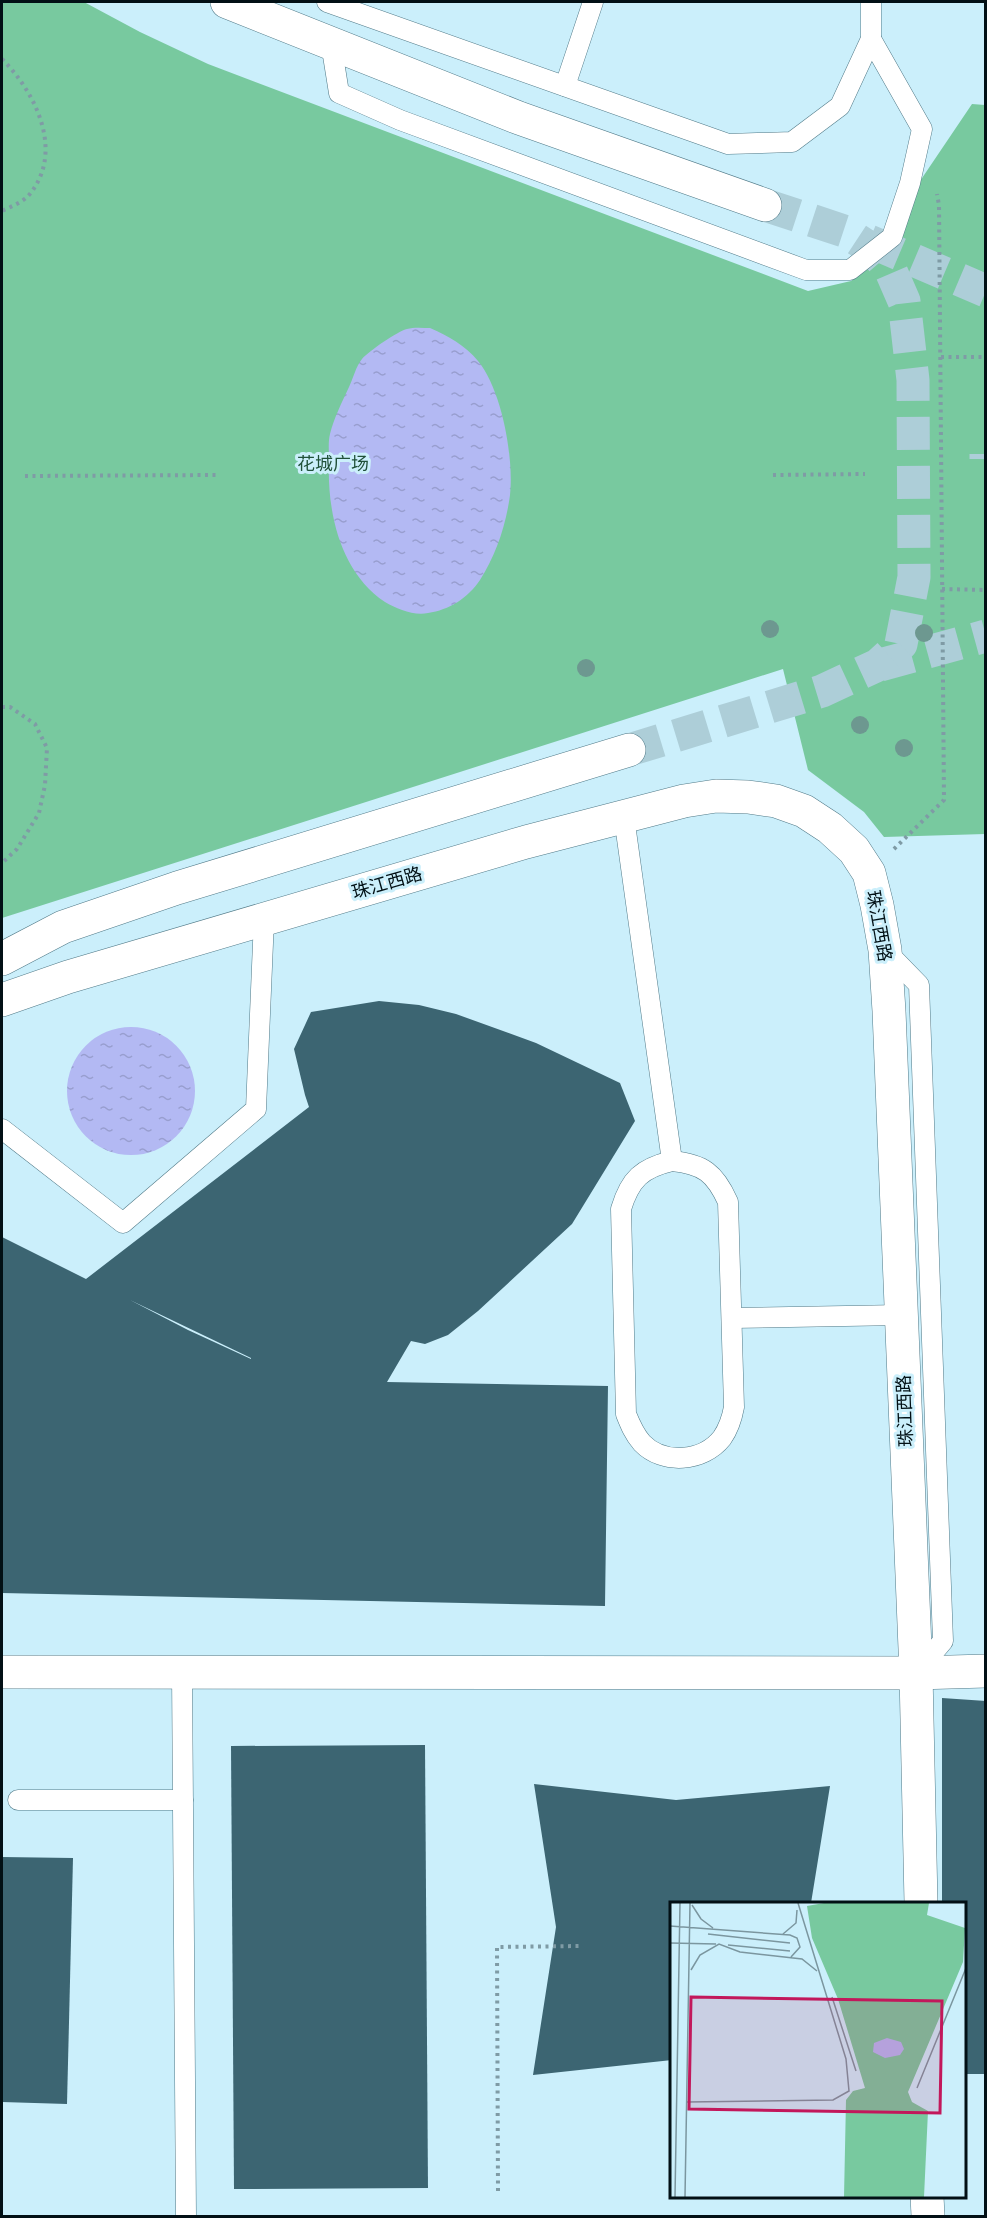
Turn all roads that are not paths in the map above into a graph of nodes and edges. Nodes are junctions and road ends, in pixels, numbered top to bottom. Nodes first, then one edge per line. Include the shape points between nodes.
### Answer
1 (327, 2) edge
2 (593, 2) edge
3 (872, 2) edge
4 (247, 4) edge
5 (871, 39) junction
6 (331, 43) junction
7 (565, 86) junction
8 (765, 205) tunnel mouth
9 (629, 750) tunnel mouth
10 (624, 817) junction
11 (264, 919) junction
12 (885, 950) junction
13 (2, 959) edge
14 (2, 1000) edge
15 (2, 1129) edge
16 (672, 1161) junction
17 (901, 1315) junction
18 (732, 1318) junction
19 (986, 1671) edge
20 (2, 1672) edge
21 (182, 1672) junction
22 (916, 1673) junction
23 (18, 1800) dead end
24 (183, 1800) junction
25 (921, 1902) edge
26 (927, 2197) edge
27 (186, 2217) edge
28 (928, 2217) edge

1 - 7 lane
2 - 7 lane
3 - 5 lane
4 - 6 main road
5 - 6 lane via 922,129 892,237 850,270 806,270 400,120 339,93
5 - 7 lane via 840,106 792,142 728,144
6 - 8 main road via 519,118
9 - 13 main road via 177,888 63,927
10 - 11 main road, 珠江西路
10 - 12 main road, 珠江西路 via 716,796 776,801 804,811 854,850 869,873
10 - 16 lane
11 - 14 main road, 珠江西路
11 - 15 lane via 256,1109 123,1223
12 - 17 main road, 珠江西路
12 - 22 lane via 919,985 944,1641
16 - 18 lane via 690,1163 707,1171 728,1202
16 - 18 lane via 653,1165 638,1176 621,1209 626,1414 637,1437 657,1454 692,1457 721,1439 730,1424 734,1407
17 - 18 lane
17 - 22 main road, 珠江西路
19 - 22 main road
20 - 21 main road
21 - 22 main road
21 - 24 lane
22 - 25 main road, 珠江西路
23 - 24 lane
24 - 27 lane
26 - 28 main road

